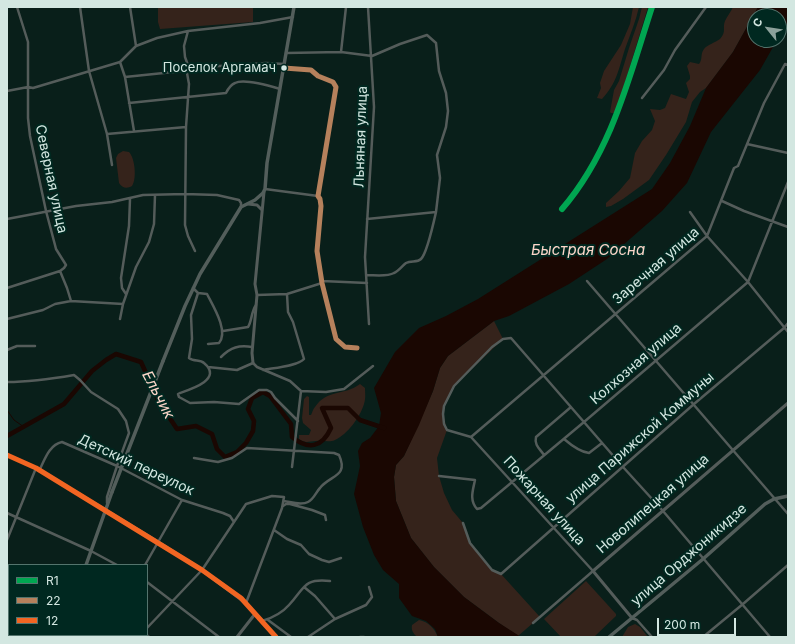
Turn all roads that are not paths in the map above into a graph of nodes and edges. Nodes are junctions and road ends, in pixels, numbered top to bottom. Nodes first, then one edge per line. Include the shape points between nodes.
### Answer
1 (17, 7) edge
2 (80, 7) edge
3 (130, 7) edge
4 (294, 7) edge
5 (346, 7) edge
6 (368, 7) edge
7 (706, 7) edge
8 (292, 18) junction
9 (188, 31) junction
10 (136, 46) junction
11 (341, 52) junction
12 (286, 53) junction
13 (372, 56) junction
14 (120, 62) junction
15 (788, 65) edge
16 (284, 66) junction
17 (189, 68) junction
18 (89, 72) junction
19 (125, 77) junction
20 (28, 87) junction
21 (280, 89) junction
22 (7, 91) edge
23 (189, 96) junction
24 (642, 98) dead end
25 (129, 103) junction
26 (186, 127) junction
27 (134, 131) junction
28 (107, 134) junction
29 (747, 144) junction
30 (788, 153) edge
31 (112, 165) dead end
32 (788, 182) edge
33 (265, 189) junction
34 (185, 194) junction
35 (155, 195) junction
36 (318, 196) junction
37 (130, 199) junction
38 (722, 201) junction
39 (247, 204) junction
40 (241, 207) junction
41 (46, 211) junction
42 (262, 212) junction
43 (436, 212) junction
44 (690, 212) dead end
45 (7, 219) edge
46 (367, 219) junction
47 (773, 221) junction
48 (788, 227) edge
49 (707, 236) junction
50 (195, 251) dead end
51 (60, 271) junction
52 (366, 275) junction
53 (587, 281) dead end
54 (322, 282) junction
55 (748, 282) junction
56 (367, 283) junction
57 (7, 288) edge
58 (193, 288) junction
59 (198, 293) junction
60 (126, 294) junction
61 (287, 294) junction
62 (257, 295) junction
63 (71, 301) junction
64 (122, 304) junction
65 (256, 304) junction
66 (615, 315) junction
67 (7, 319) edge
68 (120, 319) dead end
69 (788, 323) edge
70 (369, 324) dead end
71 (784, 328) junction
72 (223, 331) junction
73 (788, 332) edge
74 (208, 344) dead end
75 (35, 346) dead end
76 (252, 347) junction
77 (357, 348) dead end
78 (7, 350) edge
79 (221, 357) dead end
80 (655, 361) junction
81 (253, 363) junction
82 (373, 366) dead end
83 (208, 367) junction
84 (263, 370) junction
85 (544, 376) junction
86 (7, 382) edge
87 (301, 391) junction
88 (788, 403) edge
89 (694, 404) junction
90 (571, 407) junction
91 (298, 421) junction
92 (584, 422) junction
93 (471, 437) junction
94 (564, 439) junction
95 (602, 443) junction
96 (293, 450) junction
97 (732, 450) junction
98 (7, 455) edge
99 (544, 455) junction
100 (194, 458) dead end
101 (117, 466) junction
102 (292, 467) dead end
103 (622, 467) junction
104 (38, 469) junction
105 (439, 476) dead end
106 (512, 482) junction
107 (788, 496) edge
108 (284, 499) junction
109 (774, 499) junction
110 (182, 500) junction
111 (282, 508) junction
112 (106, 509) junction
113 (663, 510) junction
114 (7, 513) edge
115 (788, 514) edge
116 (16, 517) junction
117 (326, 520) dead end
118 (234, 522) junction
119 (462, 523) dead end
120 (554, 526) junction
121 (274, 530) junction
122 (7, 540) edge
123 (158, 542) junction
124 (91, 551) junction
125 (341, 558) dead end
126 (703, 559) junction
127 (86, 564) edge
128 (115, 564) edge
129 (146, 564) edge
130 (788, 565) edge
131 (202, 570) junction
132 (593, 571) junction
133 (330, 582) dead end
134 (148, 583) edge
135 (369, 586) dead end
136 (304, 587) junction
137 (173, 601) junction
138 (246, 604) junction
139 (743, 604) junction
140 (255, 614) junction
141 (632, 618) junction
142 (335, 619) junction
143 (267, 620) junction
144 (262, 621) junction
145 (533, 623) dead end
146 (148, 627) edge
147 (219, 637) edge
148 (237, 637) edge
149 (276, 637) edge
150 (291, 637) edge
151 (308, 637) edge
152 (360, 637) edge
153 (364, 637) edge
154 (609, 637) edge
155 (652, 637) edge
156 (703, 637) edge
157 (770, 637) edge

1 - 20 street, Северная улица via 28,42
2 - 18 street
3 - 10 street
4 - 8 main road
5 - 11 street
6 - 13 street, Льняная улица
7 - 24 street
8 - 9 street
8 - 12 main road
9 - 10 street
9 - 17 street via 184,46
10 - 14 street
11 - 12 street
11 - 13 street
12 - 16 main road
13 - 43 street via 427,35 436,43 448,110 446,127 437,155 440,178
13 - 46 street, Льняная улица via 374,108
14 - 18 street
14 - 19 street
15 - 29 street, Заречная улица via 785,64 764,102
16 - 17 street via 266,63
16 - 21 main road
16 - 36 street via 311,70 333,82 336,87
17 - 19 street via 183,71
17 - 23 street
18 - 20 street via 33,88
18 - 28 street
19 - 25 street
20 - 22 street
20 - 41 street, Северная улица via 30,136
21 - 23 street via 259,83 236,82 226,93
21 - 33 main road
23 - 25 street
23 - 26 street
25 - 27 street
26 - 27 street
26 - 34 street
27 - 28 street
28 - 31 street
29 - 30 street
29 - 38 street, Заречная улица via 738,166 734,168
32 - 47 street, Колхозная улица
33 - 36 street
33 - 39 main road via 259,197
33 - 42 street
34 - 35 street
34 - 40 street via 235,199 241,203
34 - 50 street via 185,225
35 - 37 street
35 - 60 street via 154,224 149,242
36 - 54 street via 321,206 317,251
37 - 41 street
37 - 60 street via 122,278 122,288
38 - 47 street
38 - 49 street, Заречная улица
39 - 40 main road
39 - 42 street via 257,205
40 - 58 main road
41 - 45 street
41 - 51 street, Северная улица via 56,249 66,265
42 - 62 street via 255,284
43 - 46 street
43 - 52 street via 421,260 407,263 389,276
44 - 49 street
46 - 52 street, Льняная улица
47 - 48 street
47 - 55 street, Колхозная улица
49 - 55 street
49 - 66 street, Заречная улица
51 - 57 street
51 - 63 street
52 - 56 street, Льняная улица
53 - 66 street
54 - 56 street
54 - 61 street
54 - 77 street via 336,339 345,347
55 - 71 street
55 - 80 street, Колхозная улица
56 - 70 street, Льняная улица
58 - 59 street
58 - 112 main road, bridge
59 - 72 street via 207,294
59 - 83 street via 191,315 192,339 189,358 201,360
60 - 64 street
61 - 62 street
61 - 84 street via 288,312 294,322 304,359 292,365
62 - 65 street
63 - 64 street
63 - 67 street
64 - 68 street
65 - 72 street via 248,327
65 - 76 street
66 - 80 street
66 - 85 street, Заречная улица
69 - 71 street, улица Парижской Коммуны
71 - 73 street
71 - 89 street, улица Парижской Коммуны
72 - 74 street via 219,343
75 - 78 street via 17,346
76 - 79 street via 234,347
76 - 81 street
80 - 89 street
80 - 92 street, Колхозная улица
81 - 83 street via 237,370
81 - 84 street
82 - 87 street via 344,389 326,392
83 - 91 street via 207,380 178,394 179,397 190,403 239,404 259,390 267,390
84 - 87 street via 290,381
85 - 90 street
85 - 93 street, Заречная улица
85 - 93 street via 511,338 503,339 492,347 454,386 444,406 446,430
86 - 101 street via 74,375 97,397 118,409 126,422 129,433
87 - 91 street
88 - 97 street, Новолипецкая улица
89 - 97 street
89 - 103 street, улица Парижской Коммуны
90 - 92 street
90 - 99 street via 536,437 537,446
91 - 96 street
92 - 94 street, Колхозная улица
92 - 95 street
93 - 106 street, Пожарная улица
94 - 95 street via 586,453
94 - 99 street, Колхозная улица
95 - 103 street
96 - 100 street via 247,448 232,458 218,462
96 - 102 street
96 - 108 street via 334,453 339,455 342,468 338,475 324,484 308,502 301,504
97 - 109 street
97 - 113 street, Новолипецкая улица
98 - 104 main road
99 - 106 street, Колхозная улица
101 - 104 street, Детский переулок via 62,442 50,449
101 - 110 street, Детский переулок
101 - 112 street via 107,497
103 - 113 street
103 - 120 street, улица Парижской Коммуны
104 - 112 main road
104 - 116 street
105 - 106 street, Колхозная улица via 475,480 472,501 477,508 481,508
106 - 120 street, Пожарная улица
107 - 109 main road, улица Орджоникидзе
108 - 111 street
108 - 118 street via 272,496 246,504
109 - 115 street
109 - 126 main road, улица Орджоникидзе
110 - 118 street, Детский переулок via 223,513 230,516
110 - 123 street
111 - 117 street via 286,504 295,505 322,513
111 - 121 street
112 - 123 main road
112 - 124 main road
113 - 126 street
113 - 132 street, Новолипецкая улица
114 - 116 street
116 - 122 street
116 - 124 street
118 - 131 street
119 - 120 street, улица Парижской Коммуны via 470,543 492,570 501,574
120 - 132 street, Пожарная улица
121 - 125 street via 301,545 316,558 329,562
121 - 138 street
123 - 129 street
123 - 131 main road
124 - 127 main road
124 - 128 street
126 - 139 street
126 - 141 main road, улица Орджоникидзе
130 - 139 street
131 - 137 street
131 - 138 main road
132 - 141 street, Пожарная улица
132 - 145 street, Новолипецкая улица
133 - 136 street via 314,580
134 - 137 street
135 - 142 street via 372,594 366,605
136 - 142 street via 316,596
136 - 143 street via 289,605
137 - 146 street
137 - 147 street
138 - 140 street
139 - 156 street
139 - 157 street
140 - 144 street
140 - 148 street
141 - 154 main road, улица Орджоникидзе
141 - 155 street
142 - 151 street
143 - 144 street
143 - 150 street
144 - 149 street
152 - 153 street

